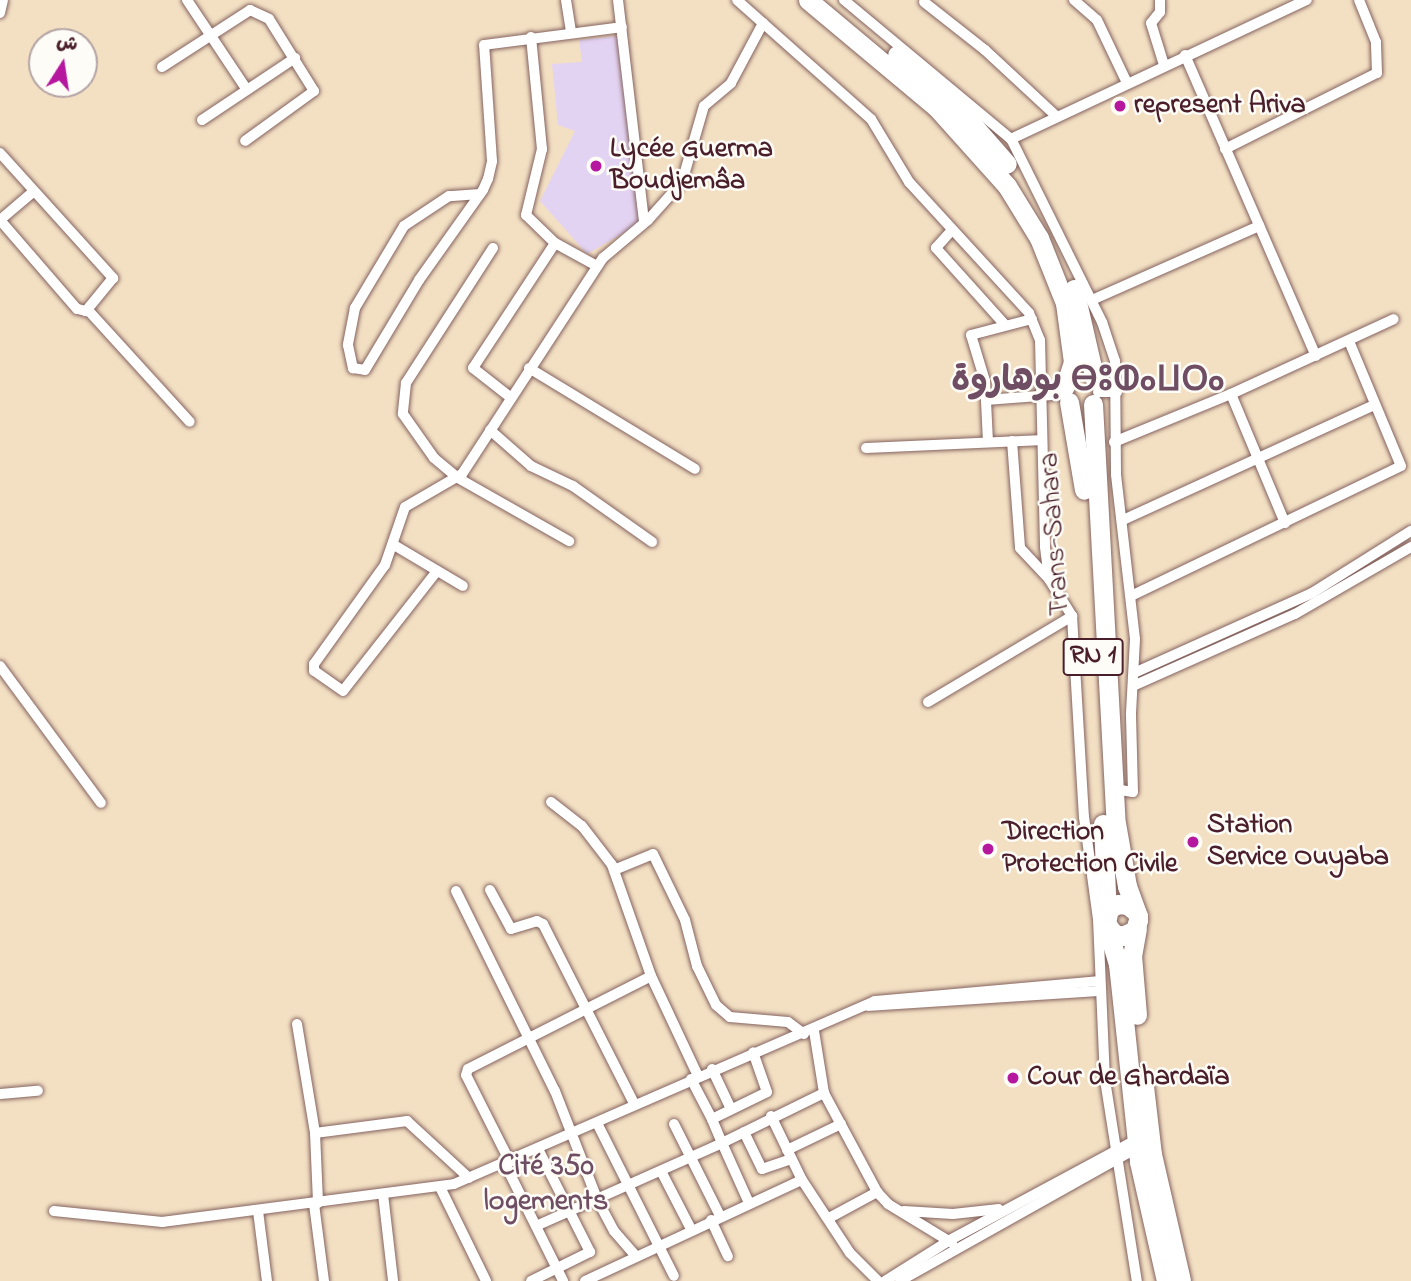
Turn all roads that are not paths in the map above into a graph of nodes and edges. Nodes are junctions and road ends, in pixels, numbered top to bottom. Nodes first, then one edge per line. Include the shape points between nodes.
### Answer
1 (3, 0) edge
2 (187, 0) edge
3 (566, 0) edge
4 (618, 0) edge
5 (737, 0) edge
6 (808, 0) edge
7 (828, 0) edge
8 (844, 0) edge
9 (1074, 0) edge
10 (1160, 0) edge
11 (1307, 0) edge
12 (1359, 0) edge
13 (924, 2) edge
14 (1283, 5) edge
15 (0, 13) edge
16 (763, 23) junction
17 (622, 27) junction
18 (571, 32) junction
19 (210, 34) junction
20 (531, 37) junction
21 (1185, 55) junction
22 (295, 58) junction
23 (1164, 65) junction
24 (162, 67) dead end
25 (1127, 83) junction
26 (247, 90) junction
27 (1057, 117) junction
28 (202, 120) dead end
29 (1011, 139) junction
30 (245, 141) dead end
31 (1225, 149) junction
32 (0, 153) edge
33 (33, 192) junction
34 (480, 194) junction
35 (644, 221) junction
36 (1259, 226) junction
37 (952, 230) junction
38 (555, 243) junction
39 (494, 248) dead end
40 (597, 266) junction
41 (1092, 300) junction
42 (88, 310) junction
43 (1032, 319) junction
44 (1394, 319) dead end
45 (1005, 325) junction
46 (1349, 341) junction
47 (1316, 356) junction
48 (529, 369) junction
49 (1101, 392) junction
50 (1066, 394) junction
51 (1231, 394) junction
52 (1041, 395) junction
53 (510, 397) junction
54 (986, 400) junction
55 (1374, 405) junction
56 (190, 422) dead end
57 (490, 430) junction
58 (1012, 440) junction
59 (1039, 440) junction
60 (988, 442) junction
61 (1114, 442) junction
62 (866, 448) dead end
63 (1258, 457) junction
64 (695, 468) dead end
65 (458, 478) junction
66 (1123, 520) junction
67 (1285, 523) junction
68 (1411, 531) edge
69 (569, 541) dead end
70 (652, 542) dead end
71 (394, 545) junction
72 (1411, 547) edge
73 (437, 571) junction
74 (1049, 579) junction
75 (463, 586) dead end
76 (1133, 595) junction
77 (1295, 608) junction
78 (1072, 616) junction
79 (1229, 638) junction
80 (0, 666) edge
81 (1134, 673) junction
82 (1133, 686) junction
83 (928, 702) dead end
84 (1114, 789) junction
85 (551, 802) dead end
86 (101, 803) dead end
87 (614, 870) junction
88 (489, 890) dead end
89 (456, 891) dead end
90 (1104, 919) junction
91 (1136, 920) junction
92 (651, 976) junction
93 (1098, 986) junction
94 (586, 1009) junction
95 (297, 1024) dead end
96 (809, 1032) junction
97 (527, 1041) junction
98 (753, 1052) junction
99 (712, 1069) junction
100 (694, 1077) junction
101 (38, 1091) dead end
102 (824, 1093) junction
103 (0, 1094) edge
104 (634, 1103) junction
105 (732, 1109) junction
106 (771, 1116) junction
107 (712, 1119) junction
108 (597, 1123) junction
109 (674, 1124) dead end
110 (841, 1124) junction
111 (744, 1132) junction
112 (315, 1133) junction
113 (572, 1133) junction
114 (1143, 1141) junction
115 (722, 1143) junction
116 (538, 1149) junction
117 (789, 1154) junction
118 (1114, 1156) junction
119 (691, 1157) junction
120 (507, 1163) junction
121 (661, 1171) junction
122 (469, 1178) junction
123 (802, 1180) junction
124 (440, 1186) junction
125 (629, 1186) junction
126 (877, 1192) junction
127 (383, 1194) junction
128 (597, 1199) junction
129 (316, 1203) junction
130 (749, 1203) junction
131 (1015, 1205) junction
132 (54, 1211) dead end
133 (258, 1211) junction
134 (569, 1211) junction
135 (902, 1211) junction
136 (716, 1218) junction
137 (829, 1218) junction
138 (536, 1226) junction
139 (691, 1229) junction
140 (660, 1244) junction
141 (953, 1244) junction
142 (635, 1255) junction
143 (728, 1256) dead end
144 (557, 1268) junction
145 (674, 1276) dead end
146 (267, 1281) edge
147 (324, 1281) edge
148 (393, 1281) edge
149 (486, 1281) edge
150 (531, 1281) edge
151 (563, 1281) edge
152 (584, 1281) edge
153 (878, 1281) edge
154 (885, 1281) edge
155 (900, 1281) edge
156 (1137, 1281) edge
157 (1166, 1281) edge
158 (1181, 1281) edge

1 - 15 street
2 - 19 street
3 - 18 street
4 - 17 street
5 - 16 street
6 - 50 highway, Trans-Sahara / RN 1 via 937,108 1007,186 1039,238 1065,303 1073,362
7 - 49 highway, Trans-Sahara / RN 1 via 958,108 1012,170 1048,230 1074,290
8 - 29 street
9 - 25 street via 1097,20
10 - 23 street via 1160,12 1151,23
11 - 14 street
12 - 31 street via 1376,42 1377,74
13 - 27 street via 985,50
14 - 21 street
16 - 35 street via 731,83 704,106 682,182
16 - 37 street via 872,119 899,168
17 - 18 street
17 - 35 street
18 - 20 street
19 - 22 street via 254,9 269,19
19 - 24 street
19 - 26 street
20 - 34 street via 491,42 482,50 492,161
20 - 38 street via 542,149 525,210 536,229
21 - 23 street
21 - 31 street
22 - 26 street
22 - 30 street via 313,86 313,95
23 - 25 street
25 - 27 street
26 - 28 street
27 - 29 street
29 - 41 street
31 - 36 street
32 - 33 street
33 - 42 street via 114,278
33 - 42 street via 0,220 77,309
34 - 34 street via 449,196 404,226 355,308 348,345 353,368 365,370
35 - 40 street
36 - 41 street
36 - 47 street
37 - 43 street
37 - 45 street via 936,248
38 - 40 street
38 - 53 street via 472,369
39 - 65 street via 406,383 403,398 403,414 417,438
40 - 48 street
41 - 49 street via 1115,360
42 - 56 street
43 - 45 street
43 - 52 street via 1044,369
44 - 46 street
45 - 54 street via 971,335
46 - 47 street
46 - 55 street
47 - 51 street
48 - 53 street
48 - 64 street
49 - 50 highway via 1079,407
49 - 50 highway via 1080,374
49 - 61 street
49 - 84 highway, Trans-Sahara / RN 1
50 - 52 street
50 - 90 highway, Trans-Sahara / RN 1 via 1086,510
51 - 61 street
51 - 63 street
52 - 54 street
52 - 59 street
53 - 57 street
54 - 60 street
55 - 63 street
55 - 67 street via 1401,467
57 - 65 street
57 - 70 street via 531,466 573,486
58 - 59 street
58 - 60 street
58 - 74 street via 1020,548
59 - 74 street
60 - 62 street
61 - 66 street
63 - 66 street
63 - 67 street
65 - 69 street
65 - 71 street via 410,501
66 - 76 street
67 - 76 street
68 - 77 street
71 - 73 street
71 - 73 street via 386,565 314,664 314,671 337,690 343,691 372,658
72 - 77 street
73 - 75 street
74 - 78 street
76 - 81 street
77 - 79 street
78 - 83 street
78 - 90 street via 1084,817
79 - 81 street
79 - 82 street
80 - 86 street
81 - 82 street
82 - 84 street via 1133,792
84 - 91 highway, Trans-Sahara / RN 1 via 1121,862
85 - 87 street via 593,838
87 - 92 street
87 - 96 street via 653,853 685,920 697,966 716,1005 730,1017 788,1022
88 - 94 street via 511,929 537,921 543,924
89 - 97 street
90 - 91 highway via 1118,904
90 - 91 highway via 1113,933 1122,936
90 - 93 street
90 - 114 highway, Trans-Sahara / RN 1 via 1118,964
91 - 114 highway, Trans-Sahara / RN 1 via 1133,971
92 - 94 street
92 - 100 street
93 - 96 street via 868,1006
93 - 118 street
94 - 97 street
94 - 104 street
95 - 112 street
96 - 98 street
96 - 102 street
97 - 113 street
97 - 120 street via 466,1073
98 - 99 street
98 - 105 street via 767,1092
99 - 100 street
99 - 105 street
100 - 104 street
100 - 107 street
101 - 103 street
102 - 106 street
102 - 110 street
104 - 108 street
105 - 107 street
106 - 111 street
106 - 117 street
107 - 115 street
108 - 113 street
108 - 125 street
109 - 119 street
110 - 117 street
110 - 126 street
111 - 115 street
111 - 117 street via 762,1169
112 - 122 street via 407,1121
112 - 129 street
113 - 116 street
113 - 128 street
114 - 118 street
114 - 157 highway, Trans-Sahara / RN 1
114 - 158 highway, Trans-Sahara / RN 1
115 - 119 street
115 - 130 street
116 - 120 street
116 - 134 street
117 - 123 street
118 - 131 street
118 - 141 street
118 - 156 street
119 - 121 street
119 - 136 street
120 - 122 street
120 - 138 street
121 - 125 street
121 - 139 street
122 - 124 street
123 - 130 street
123 - 137 street
124 - 127 street
124 - 149 street
125 - 128 street
125 - 140 street
126 - 135 street
126 - 137 street
127 - 129 street
127 - 148 street
128 - 134 street
128 - 142 street via 614,1231
129 - 133 street
129 - 147 street
130 - 136 street
131 - 135 street via 953,1214
131 - 141 street
132 - 133 street via 162,1222
133 - 146 street
134 - 138 street
134 - 144 street via 589,1252
135 - 141 street
136 - 139 street
136 - 143 street
137 - 153 street via 850,1253
138 - 144 street
139 - 140 street
140 - 142 street
140 - 145 street
141 - 154 street
141 - 155 street
142 - 152 street
144 - 150 street
144 - 151 street

